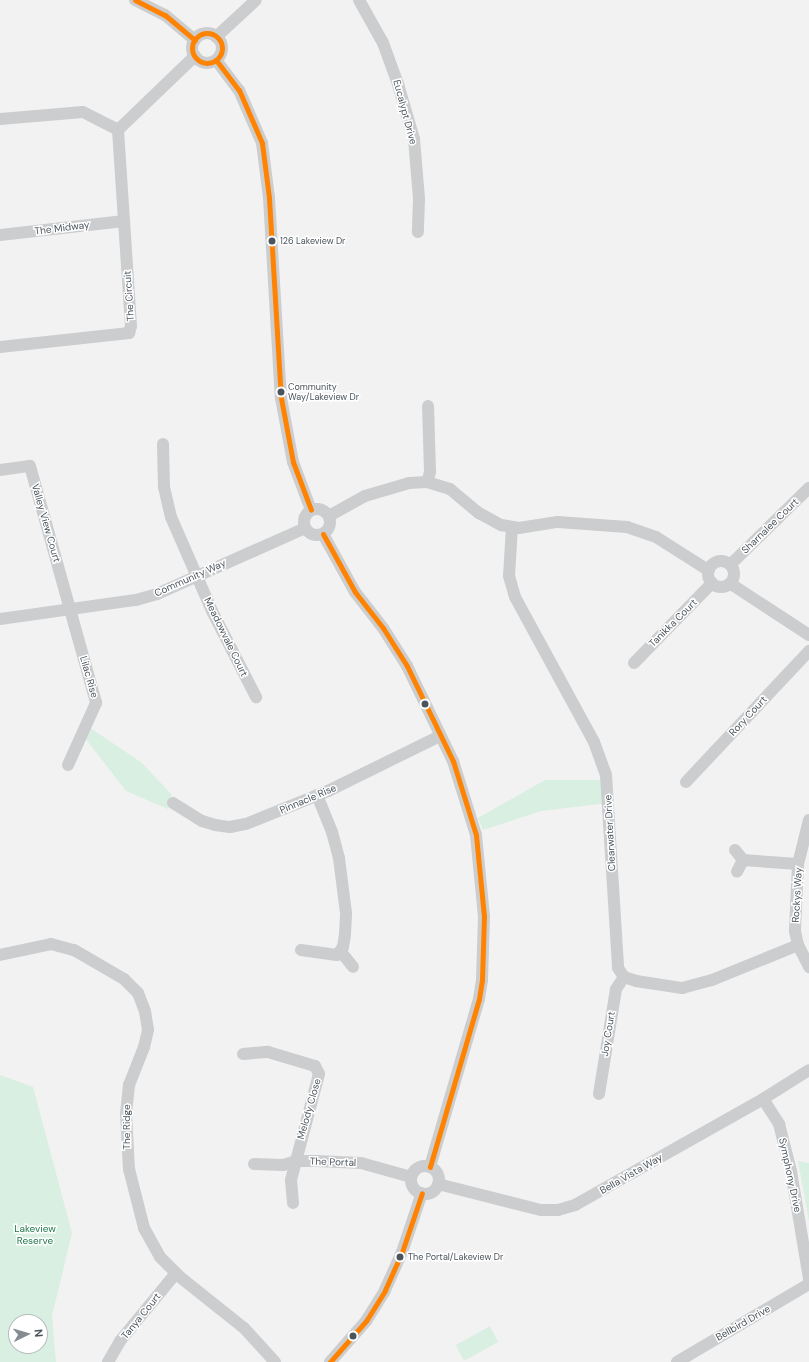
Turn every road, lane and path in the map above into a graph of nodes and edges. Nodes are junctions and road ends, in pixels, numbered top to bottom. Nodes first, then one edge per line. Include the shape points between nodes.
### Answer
1 (135, 0) edge
2 (256, 0) edge
3 (359, 0) edge
4 (216, 37) junction
5 (195, 40) junction
6 (195, 56) junction
7 (216, 60) junction
8 (0, 119) edge
9 (118, 130) junction
10 (124, 221) junction
11 (418, 232) dead end
12 (0, 236) edge
13 (0, 347) edge
14 (428, 406) dead end
15 (162, 444) dead end
16 (0, 470) edge
17 (427, 482) junction
18 (809, 488) edge
19 (311, 510) junction
20 (329, 516) junction
21 (512, 527) junction
22 (305, 528) junction
23 (323, 534) junction
24 (731, 564) junction
25 (708, 570) junction
26 (197, 576) junction
27 (712, 583) junction
28 (731, 584) junction
29 (70, 608) junction
30 (0, 619) edge
31 (809, 635) edge
32 (809, 651) edge
33 (634, 663) dead end
34 (256, 697) dead end
35 (440, 736) junction
36 (68, 764) dead end
37 (686, 782) dead end
38 (316, 795) junction
39 (173, 803) dead end
40 (809, 820) edge
41 (735, 850) dead end
42 (743, 860) junction
43 (798, 864) junction
44 (737, 872) dead end
45 (798, 945) junction
46 (301, 950) dead end
47 (341, 952) junction
48 (0, 955) edge
49 (354, 967) dead end
50 (809, 967) edge
51 (624, 977) junction
52 (243, 1054) dead end
53 (809, 1070) edge
54 (599, 1094) dead end
55 (763, 1099) junction
56 (297, 1161) junction
57 (254, 1164) dead end
58 (430, 1167) junction
59 (411, 1177) junction
60 (438, 1184) junction
61 (422, 1193) junction
62 (293, 1202) dead end
63 (176, 1273) junction
64 (809, 1278) edge
65 (809, 1284) edge
66 (108, 1362) edge
67 (275, 1362) edge
68 (330, 1362) edge
69 (677, 1362) edge

1 - 5 street via 165,15
2 - 4 street
3 - 11 street, Eucalypt Drive via 383,43 410,125 419,200
4 - 5 street via 203,34
4 - 7 street via 222,48
5 - 6 street via 192,48
6 - 7 street via 202,62
6 - 9 street
7 - 19 street via 239,90 262,143 269,198 281,398 293,462
8 - 9 street via 83,112
9 - 10 street, The Circuit
10 - 12 street, The Midway
10 - 13 street, The Circuit via 131,326 129,333
14 - 17 street via 430,472
15 - 26 street, Meadowvale Court via 164,487 171,517
16 - 29 street, Valley View Court via 30,466
17 - 20 street via 409,483 365,496
17 - 21 street via 450,489 490,520
18 - 24 street, Sharnalee Court
19 - 20 street via 321,509
19 - 22 street via 304,518
20 - 23 street via 330,526
21 - 25 street via 533,527 558,522 627,526 656,537
21 - 51 street, Clearwater Drive via 509,576 515,597 594,742 606,775 616,950 618,968
22 - 23 street via 311,534
22 - 26 street, Community Way
23 - 35 street via 355,592 400,652
24 - 25 street via 723,560 714,562
24 - 28 street via 735,577
25 - 27 street via 708,577
26 - 29 street, Community Way via 136,600
26 - 34 street, Meadowvale Court
27 - 28 street via 718,587
27 - 33 street, Tanikka Court
28 - 31 street
29 - 30 street, Community Way
29 - 36 street, Lilac Rise via 96,703
32 - 37 street, Rory Court
35 - 38 street, Pinnacle Rise
35 - 58 street via 453,761 476,835 484,916 484,951 478,999
38 - 39 street, Pinnacle Rise via 264,818 230,827 202,821
38 - 47 street via 332,832 343,886 345,934
40 - 43 street, Rockys Way
41 - 42 street
42 - 43 street
42 - 44 street
43 - 45 street, Rockys Way
45 - 50 street, Rockys Way
45 - 51 street via 712,980 682,988
46 - 47 street via 337,955
47 - 49 street
48 - 63 street, The Ridge via 51,944 74,950 124,979 138,994 145,1011 148,1030 129,1085 126,1114 129,1169 144,1228 160,1257
51 - 54 street, Joy Court via 616,989
52 - 56 street, Melody Close via 268,1052 315,1066 319,1074
53 - 55 street, Bella Vista Way
55 - 60 street, Bella Vista Way via 591,1196 558,1210 534,1209
55 - 64 street, Symphony Drive via 779,1124 791,1171
56 - 57 street, The Portal via 283,1165
56 - 59 street, The Portal via 361,1163
56 - 62 street, Melody Close via 291,1180
58 - 59 street via 419,1167
58 - 60 street via 437,1174
59 - 61 street via 414,1189
60 - 61 street via 431,1192
61 - 68 street via 402,1252 385,1290 366,1321
63 - 66 street, Tanya Court via 120,1341
63 - 67 street, The Ridge via 244,1328
65 - 69 street, Bellbird Drive

